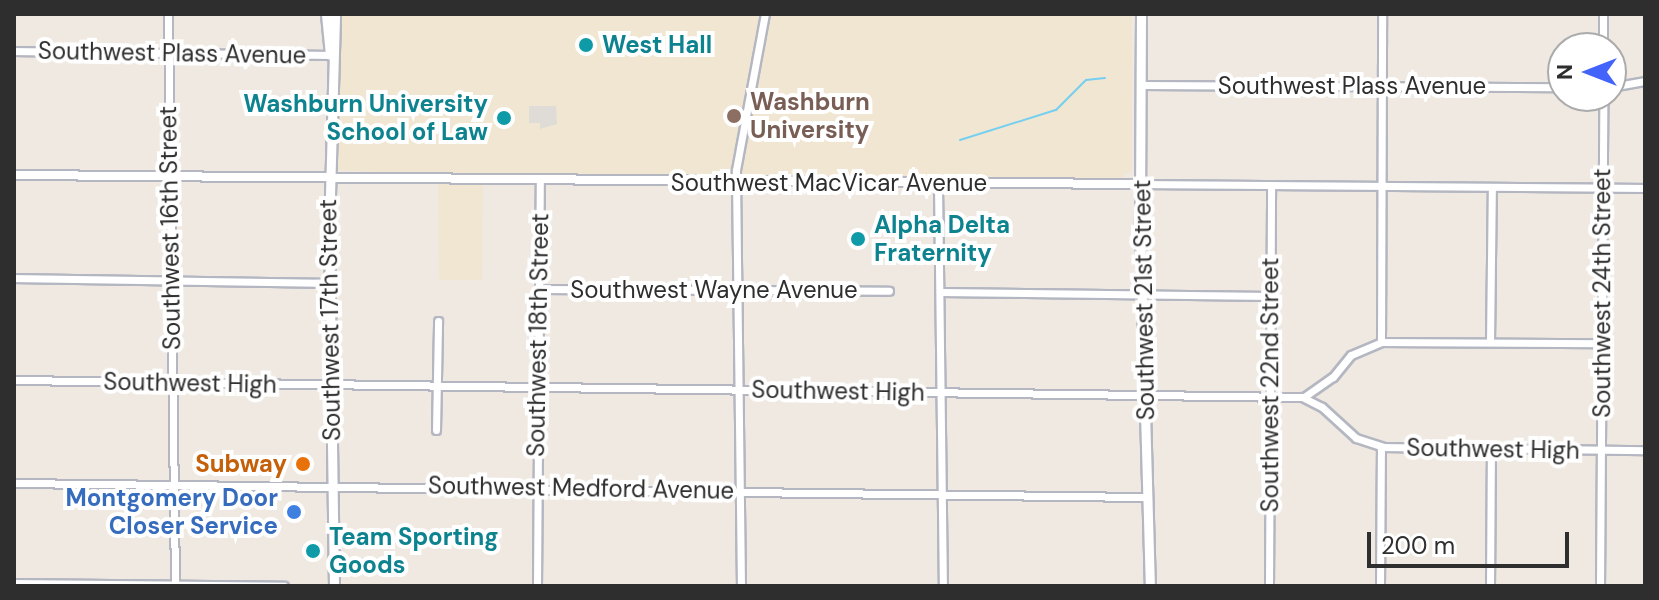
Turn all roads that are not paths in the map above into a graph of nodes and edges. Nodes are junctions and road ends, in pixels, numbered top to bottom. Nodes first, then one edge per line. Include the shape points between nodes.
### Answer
1 (168, 14) edge
2 (326, 14) edge
3 (335, 14) edge
4 (765, 14) edge
5 (1141, 14) edge
6 (1382, 14) edge
7 (14, 51) edge
8 (168, 52) junction
9 (330, 55) junction
10 (1141, 85) junction
11 (1547, 87) edge
12 (1382, 88) junction
13 (1603, 112) edge
14 (14, 175) edge
15 (168, 177) junction
16 (329, 179) junction
17 (540, 180) junction
18 (735, 182) junction
19 (938, 184) junction
20 (1141, 184) junction
21 (1271, 185) junction
22 (1382, 186) junction
23 (1492, 187) junction
24 (1601, 188) junction
25 (1645, 188) edge
26 (14, 278) edge
27 (170, 281) junction
28 (330, 283) junction
29 (539, 289) junction
30 (737, 290) junction
31 (889, 291) dead end
32 (940, 292) junction
33 (1143, 294) junction
34 (1271, 296) junction
35 (438, 321) dead end
36 (1381, 342) junction
37 (1490, 342) junction
38 (1602, 343) junction
39 (14, 380) edge
40 (172, 382) junction
41 (437, 384) junction
42 (331, 385) junction
43 (535, 386) junction
44 (738, 390) junction
45 (939, 392) junction
46 (1144, 395) junction
47 (1271, 397) junction
48 (1302, 397) junction
49 (436, 430) dead end
50 (1381, 447) junction
51 (1491, 448) junction
52 (1601, 450) junction
53 (1645, 450) edge
54 (14, 483) edge
55 (173, 483) junction
56 (332, 485) junction
57 (537, 488) junction
58 (739, 489) junction
59 (941, 493) junction
60 (1147, 497) junction
61 (14, 583) edge
62 (175, 586) edge
63 (284, 586) edge
64 (334, 586) edge
65 (537, 586) edge
66 (741, 586) edge
67 (943, 586) edge
68 (1150, 586) edge
69 (1269, 586) edge
70 (1380, 586) edge
71 (1490, 586) edge
72 (1600, 586) edge

1 - 8 street, Southwest 16th Street
2 - 9 main road, Southwest 17th Street
3 - 9 main road, Southwest 17th Street
4 - 18 street via 737,147
5 - 10 main road, Southwest 21st Street
6 - 12 street
7 - 8 street, Southwest Plass Avenue
8 - 9 street, Southwest Plass Avenue
8 - 15 street, Southwest 16th Street
9 - 16 main road, Southwest 17th Street
10 - 12 street, Southwest Plass Avenue
10 - 20 main road, Southwest 21st Street
11 - 12 street, Southwest Plass Avenue
12 - 22 street
13 - 24 street, Southwest 24th Street
14 - 15 street, Southwest MacVicar Avenue
15 - 16 street, Southwest MacVicar Avenue
15 - 27 street, Southwest 16th Street
16 - 17 street, Southwest MacVicar Avenue
16 - 28 main road, Southwest 17th Street
17 - 18 street, Southwest MacVicar Avenue
17 - 29 street, Southwest 18th Street
18 - 19 street, Southwest MacVicar Avenue
18 - 30 street
19 - 20 street, Southwest MacVicar Avenue
19 - 32 street
20 - 21 street, Southwest MacVicar Avenue
20 - 33 main road, Southwest 21st Street
21 - 22 street, Southwest MacVicar Avenue
21 - 34 street, Southwest 22nd Street
22 - 23 street, Southwest MacVicar Avenue
22 - 36 street
23 - 24 street, Southwest MacVicar Avenue
23 - 37 street
24 - 25 street, Southwest MacVicar Avenue
24 - 38 street, Southwest 24th Street
26 - 27 street
27 - 28 street
27 - 40 street, Southwest 16th Street
28 - 42 main road, Southwest 17th Street
29 - 30 street, Southwest Wayne Avenue
29 - 43 street, Southwest 18th Street
30 - 31 street, Southwest Wayne Avenue
30 - 44 street
32 - 33 street
32 - 45 street
33 - 34 street
33 - 46 main road, Southwest 21st Street
34 - 47 street, Southwest 22nd Street
35 - 41 street
36 - 37 street
36 - 48 street via 1351,355 1333,377
37 - 38 street
38 - 52 street, Southwest 24th Street
39 - 40 street, Southwest High
40 - 42 street, Southwest High
40 - 55 street, Southwest 16th Street
41 - 42 street, Southwest High
41 - 43 street, Southwest High
41 - 49 street
42 - 56 main road, Southwest 17th Street
43 - 44 street, Southwest High
43 - 57 street, Southwest 18th Street
44 - 45 street, Southwest High
44 - 58 street
45 - 46 street, Southwest High
45 - 59 street
46 - 47 street, Southwest High
46 - 60 main road, Southwest 21st Street
47 - 48 street, Southwest High
47 - 69 street, Southwest 22nd Street
48 - 50 street, Southwest High via 1322,407 1350,434
50 - 51 street, Southwest High
50 - 70 street
51 - 52 street, Southwest High
51 - 71 street
52 - 53 street, Southwest High
52 - 72 street, Southwest 24th Street
54 - 55 street, Southwest Medford Avenue
55 - 56 street, Southwest Medford Avenue
55 - 62 street, Southwest 16th Street
56 - 57 street, Southwest Medford Avenue
56 - 64 main road, Southwest 17th Street
57 - 58 street, Southwest Medford Avenue
57 - 65 street, Southwest 18th Street
58 - 59 street, Southwest Medford Avenue
58 - 66 street
59 - 60 street, Southwest Medford Avenue
59 - 67 street
60 - 68 main road, Southwest 21st Street
61 - 62 street
62 - 63 street

